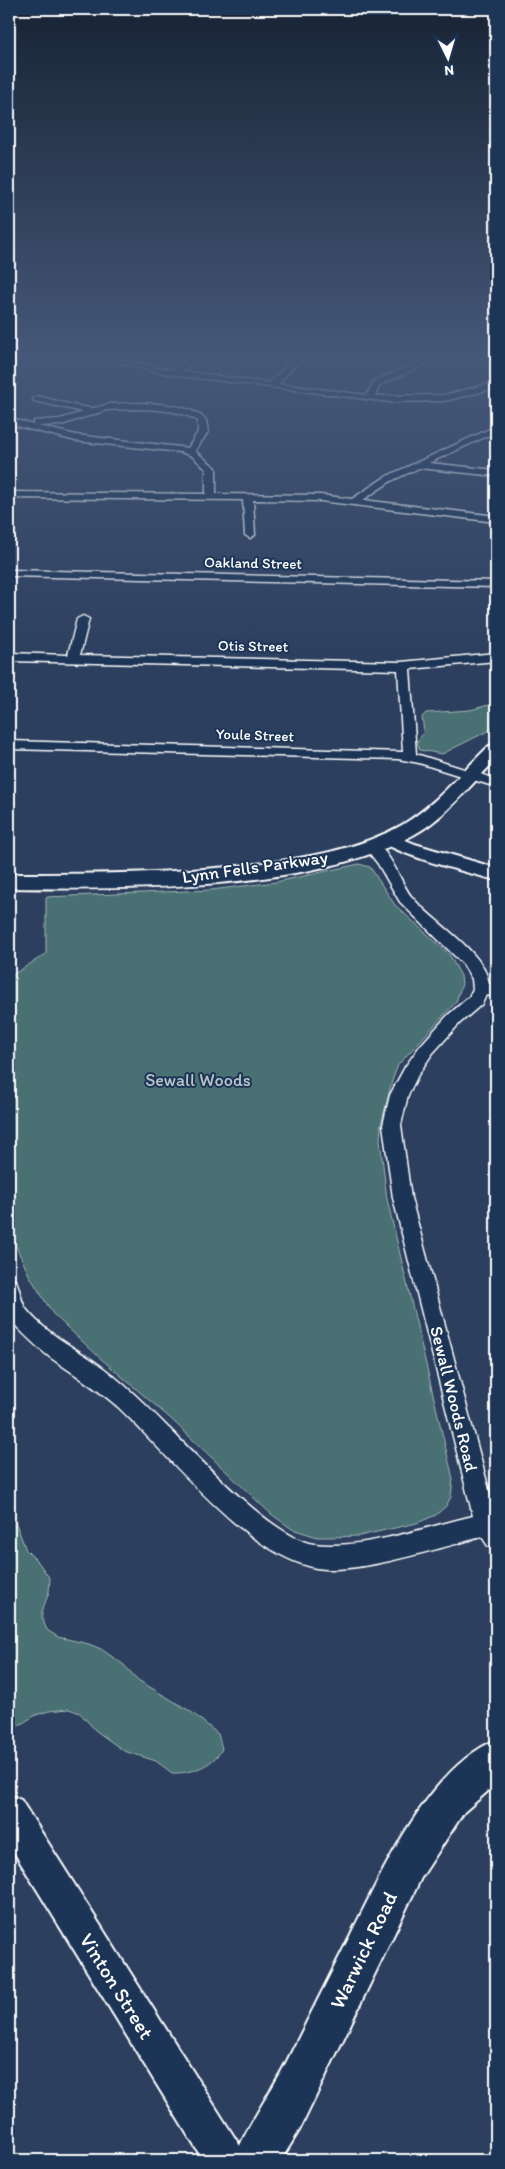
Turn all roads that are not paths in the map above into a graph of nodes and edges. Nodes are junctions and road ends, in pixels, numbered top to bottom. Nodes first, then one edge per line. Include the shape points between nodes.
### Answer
1 (199, 459) edge
2 (430, 459) edge
3 (417, 465) junction
4 (496, 473) edge
5 (9, 495) edge
6 (211, 497) junction
7 (248, 497) junction
8 (355, 502) junction
9 (496, 519) edge
10 (250, 535) dead end
11 (9, 573) edge
12 (496, 584) edge
13 (83, 618) dead end
14 (9, 657) edge
15 (496, 657) edge
16 (74, 658) junction
17 (404, 666) junction
18 (9, 744) edge
19 (496, 750) edge
20 (410, 757) junction
21 (472, 774) junction
22 (496, 783) edge
23 (380, 843) junction
24 (496, 874) edge
25 (9, 881) edge
26 (488, 990) edge
27 (9, 1287) edge
28 (13, 1319) edge
29 (492, 1531) edge
30 (496, 1759) edge
31 (9, 1812) edge
32 (226, 2160) edge
33 (256, 2160) edge

1 - 6 street via 211,468
2 - 3 street
3 - 4 street
3 - 8 street via 388,479
5 - 6 street
6 - 7 street
7 - 8 street
7 - 10 street
8 - 9 street
11 - 12 street, Oakland Street
13 - 16 street
14 - 16 street, Otis Street
15 - 17 street, Otis Street
16 - 17 street, Otis Street
17 - 20 street
18 - 20 street, Youle Street
19 - 21 main road, Lynn Fells Parkway
20 - 21 street, Youle Street
21 - 22 street, Youle Street
21 - 23 main road, Lynn Fells Parkway via 426,817
23 - 24 street
23 - 25 main road, Lynn Fells Parkway via 297,864 207,876
23 - 26 street, Sewall Woods Road via 384,862 405,899 469,960
26 - 29 street, Sewall Woods Road via 454,1019 426,1050 399,1095 392,1125 402,1198
27 - 28 street, Sewall Woods Road
28 - 29 street, Sewall Woods Road via 88,1369 126,1401 179,1456 251,1522 290,1548 320,1556 351,1557
30 - 33 main road, Warwick Road via 451,1799 407,1864 284,2113
31 - 32 street, Vinton Street

